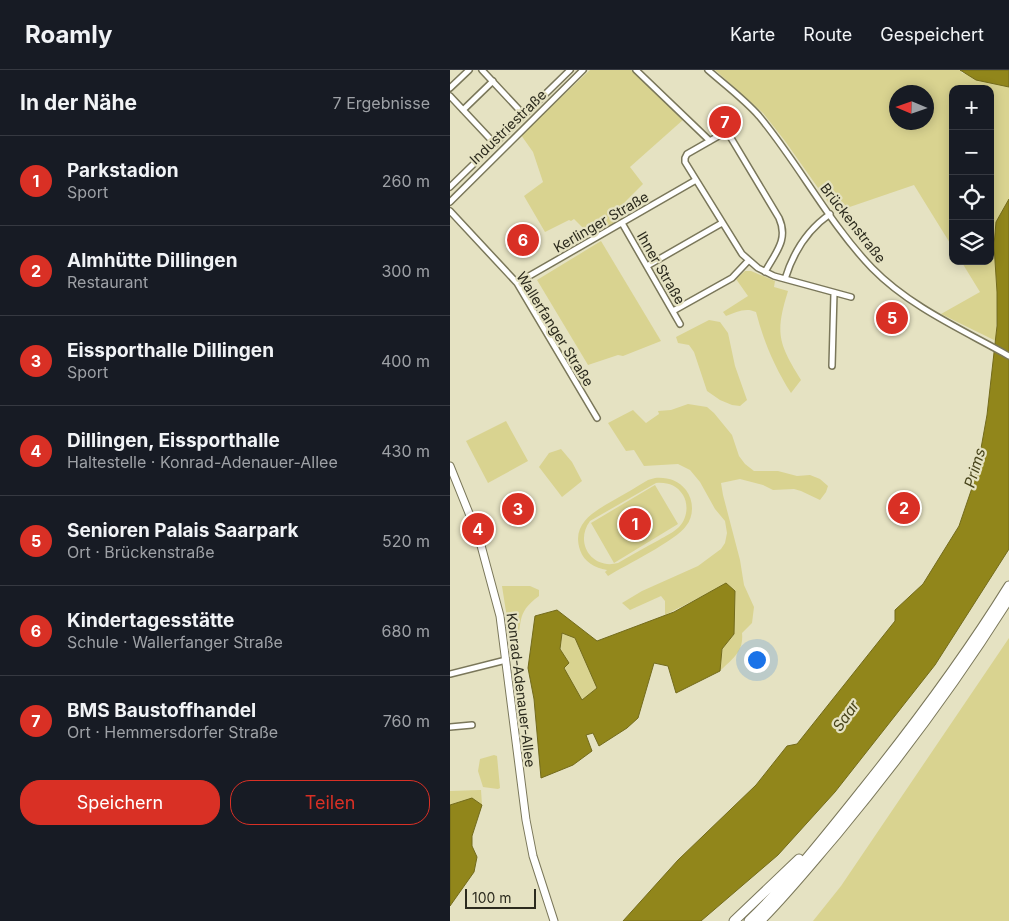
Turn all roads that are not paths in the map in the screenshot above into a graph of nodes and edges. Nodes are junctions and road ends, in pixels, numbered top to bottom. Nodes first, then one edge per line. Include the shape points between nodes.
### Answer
1 (469, 70) edge
2 (482, 70) edge
3 (570, 70) edge
4 (583, 70) edge
5 (636, 70) edge
6 (708, 70) edge
7 (493, 81) junction
8 (450, 88) edge
9 (450, 96) edge
10 (463, 110) junction
11 (524, 115) junction
12 (710, 141) junction
13 (494, 144) junction
14 (450, 178) edge
15 (696, 180) junction
16 (455, 182) junction
17 (450, 187) edge
18 (450, 202) edge
19 (450, 211) edge
20 (830, 214) junction
21 (722, 223) junction
22 (622, 224) junction
23 (748, 261) junction
24 (647, 266) junction
25 (765, 272) junction
26 (785, 279) junction
27 (517, 283) junction
28 (834, 293) junction
29 (851, 297) dead end
30 (673, 311) junction
31 (680, 324) dead end
32 (1009, 356) edge
33 (832, 366) dead end
34 (597, 418) dead end
35 (450, 466) edge
36 (1009, 586) edge
37 (1009, 598) edge
38 (506, 660) junction
39 (450, 674) edge
40 (472, 725) dead end
41 (450, 727) edge
42 (822, 839) junction
43 (807, 870) junction
44 (554, 921) edge
45 (734, 921) edge
46 (750, 921) edge
47 (760, 921) edge
48 (769, 921) edge

1 - 8 street
2 - 7 street
3 - 11 street
4 - 18 street, Industriestraße
5 - 12 street
6 - 20 street, Brückenstraße via 757,113
7 - 10 street
7 - 11 street
9 - 10 street
10 - 13 street
11 - 13 street
12 - 15 street via 685,158
12 - 25 street via 728,134 782,225 782,241
13 - 16 street
14 - 16 street
15 - 21 street
15 - 22 street, Kerlinger Straße
16 - 17 street
19 - 27 street, Wallerfanger Straße
20 - 26 street via 805,238
20 - 32 street, Brückenstraße via 860,255 894,288
21 - 23 street
21 - 24 street
22 - 24 street, Ihner Straße
22 - 27 street, Kerlinger Straße
23 - 25 street
23 - 30 street via 732,278
24 - 30 street, Ihner Straße
25 - 26 street
26 - 28 street
27 - 34 street, Wallerfanger Straße
28 - 29 street
28 - 33 street
30 - 31 street, Ihner Straße
35 - 38 street, Konrad-Adenauer-Allee via 483,550 500,616
36 - 42 highway via 928,704
37 - 43 highway via 940,701
38 - 39 street
38 - 44 street, Konrad-Adenauer-Allee via 529,839
40 - 41 street
42 - 45 highway
42 - 46 highway
43 - 47 highway
43 - 48 highway

